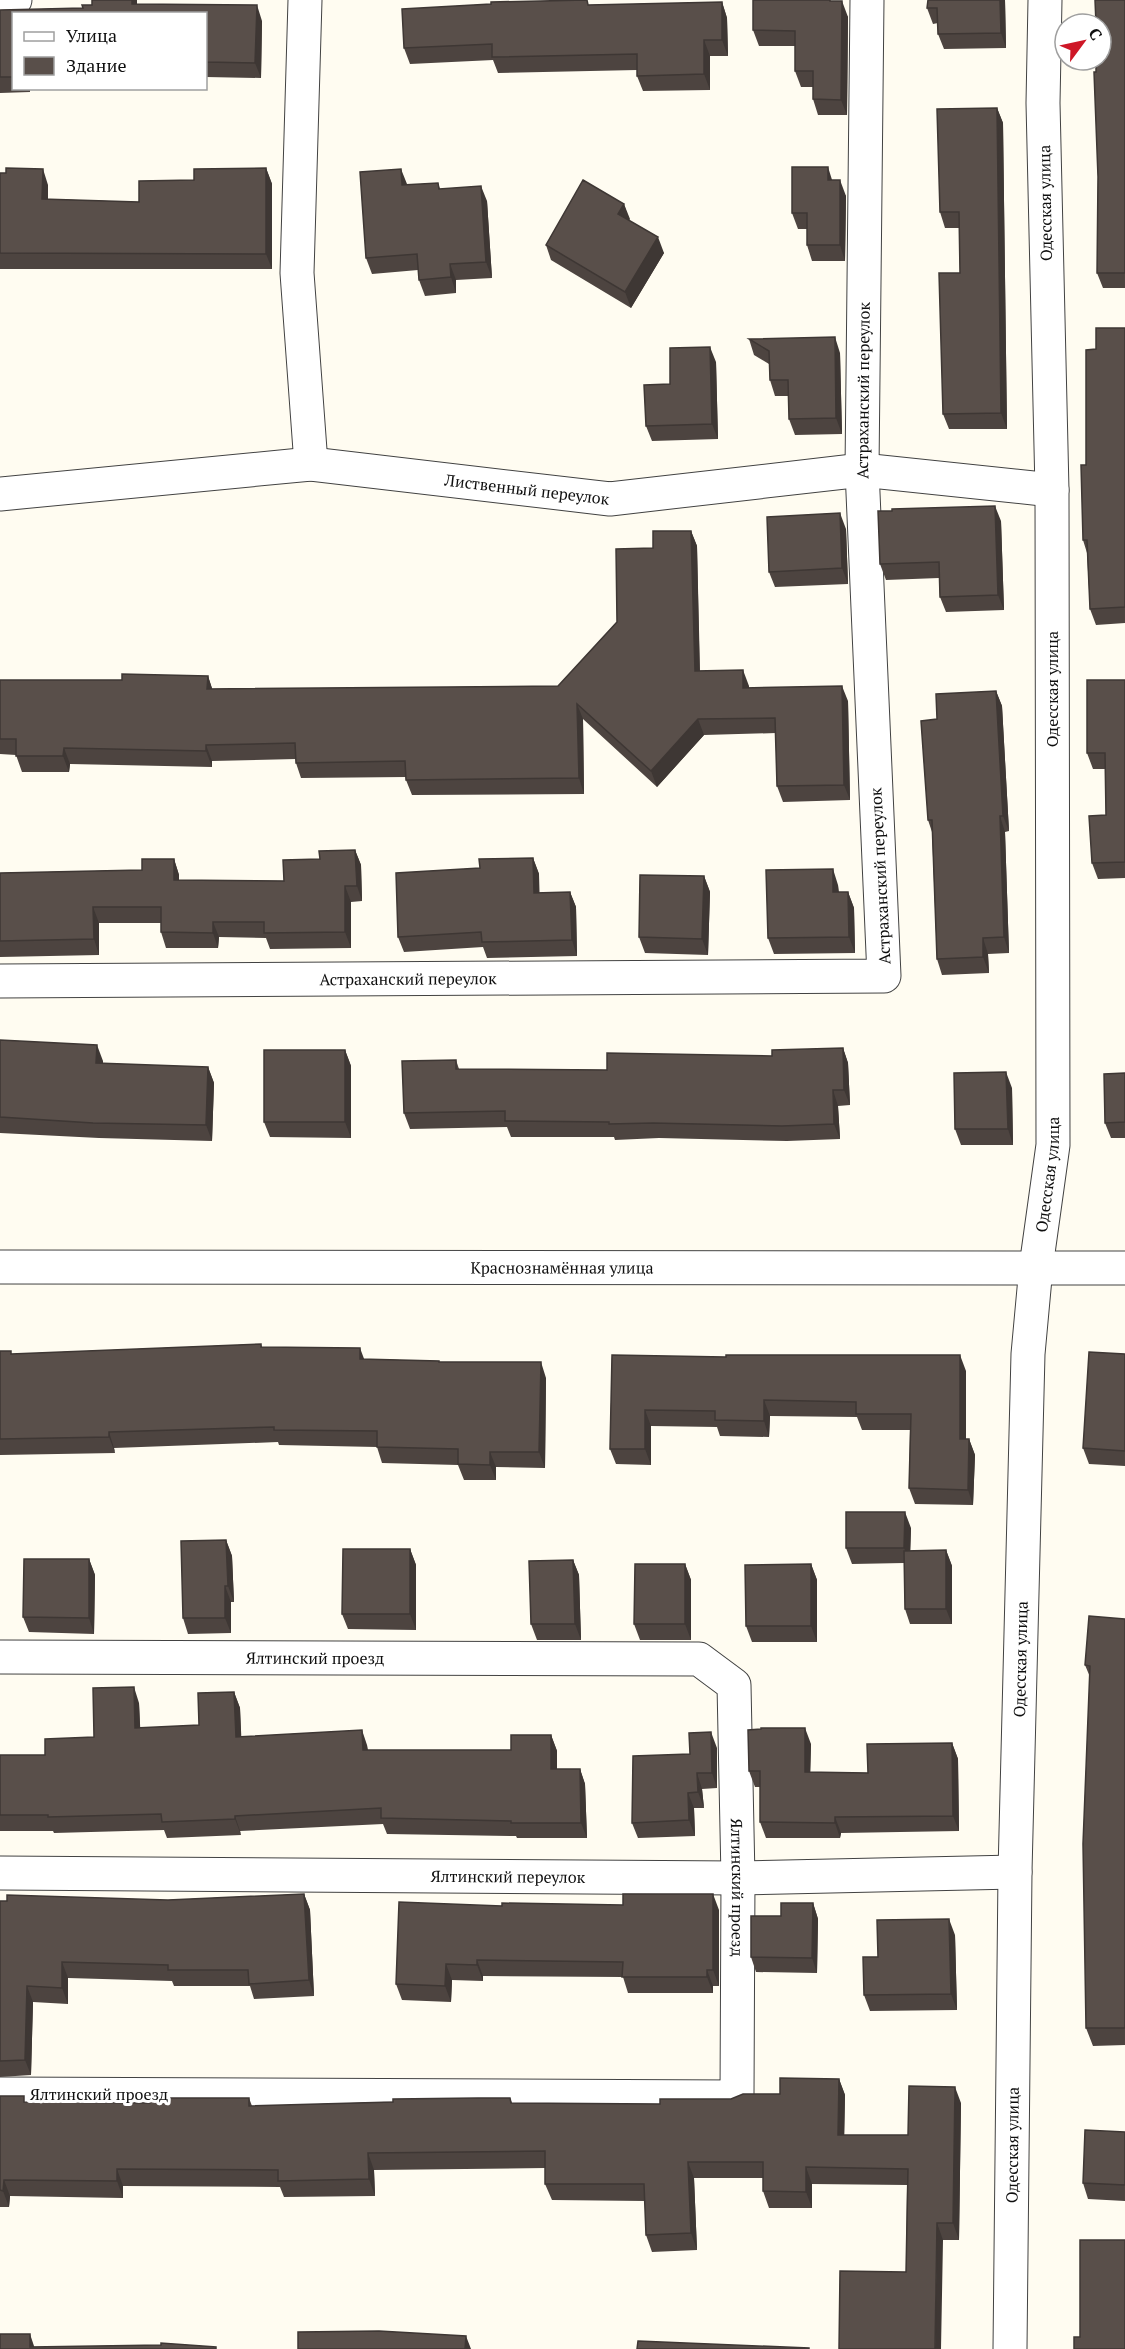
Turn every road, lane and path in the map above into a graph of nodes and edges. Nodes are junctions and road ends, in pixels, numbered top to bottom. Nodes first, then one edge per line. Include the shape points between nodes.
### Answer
1 (0, 0) edge
2 (15, 0) edge
3 (304, 0) edge
4 (867, 0) edge
5 (1045, 0) edge
6 (311, 464) junction
7 (862, 470) junction
8 (1052, 490) junction
9 (0, 494) edge
10 (0, 981) edge
11 (1036, 1267) junction
12 (0, 1268) edge
13 (1125, 1268) edge
14 (0, 1657) edge
15 (1016, 1872) junction
16 (0, 1873) edge
17 (738, 1878) junction
18 (0, 2094) edge
19 (1010, 2349) edge

1 - 2 street
3 - 6 street via 297,273
4 - 7 street, Астраханский переулок
5 - 8 street, Одесская улица via 1043,103
6 - 7 street, Лиственный переулок via 610,499
6 - 9 street, Лиственный переулок
7 - 8 street, Лиственный переулок
7 - 10 street, Астраханский переулок via 884,976
8 - 11 street, Одесская улица via 1053,1145
11 - 12 street, Краснознамённая улица
11 - 13 street, Краснознамённая улица
11 - 15 street, Одесская улица via 1028,1354
14 - 17 street, Ялтинский проезд via 699,1659 734,1685
15 - 17 street, Ялтинский переулок
15 - 19 street, Одесская улица
16 - 17 street, Ялтинский переулок
17 - 18 street, Ялтинский проезд via 736,2097

